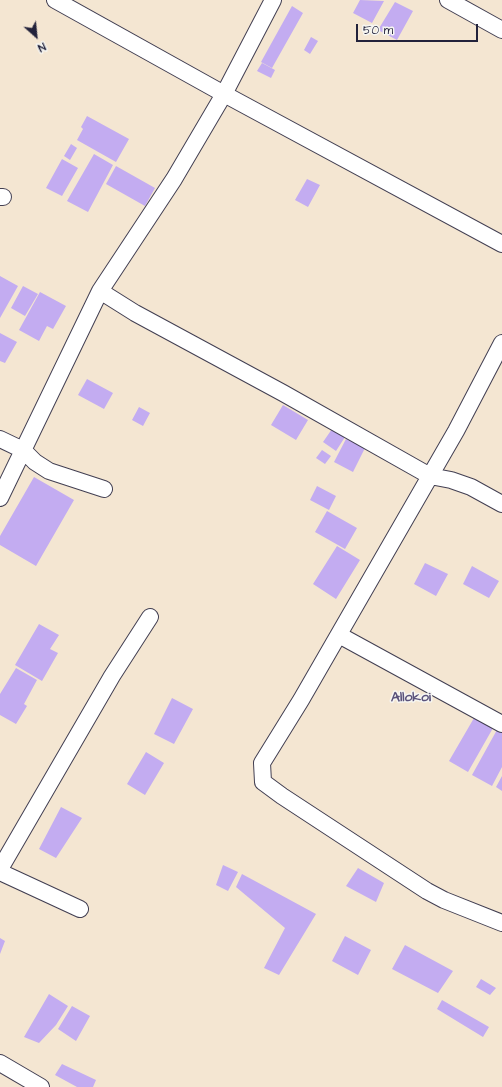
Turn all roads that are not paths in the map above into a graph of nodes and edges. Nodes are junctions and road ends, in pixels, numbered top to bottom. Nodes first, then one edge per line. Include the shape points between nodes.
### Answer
1 (55, 0) edge
2 (273, 0) edge
3 (448, 0) edge
4 (473, 6) edge
5 (502, 30) edge
6 (224, 94) junction
7 (502, 244) edge
8 (100, 291) junction
9 (502, 343) edge
10 (0, 439) edge
11 (23, 450) junction
12 (430, 476) junction
13 (104, 489) dead end
14 (0, 498) edge
15 (502, 504) edge
16 (150, 617) dead end
17 (338, 635) junction
18 (502, 724) edge
19 (0, 868) edge
20 (0, 872) edge
21 (80, 909) dead end
22 (502, 923) edge
23 (0, 1063) edge
24 (41, 1087) edge

1 - 6 street
2 - 6 street
3 - 4 street
4 - 5 street
6 - 7 street
6 - 8 street via 174,179
8 - 11 street
8 - 12 street via 135,313
9 - 12 street
10 - 11 street
11 - 13 street via 49,471
11 - 14 street
12 - 15 street via 471,487
12 - 17 street
16 - 19 street via 112,676
17 - 18 street
17 - 22 street via 262,763 263,782 427,891
20 - 21 street
23 - 24 street

